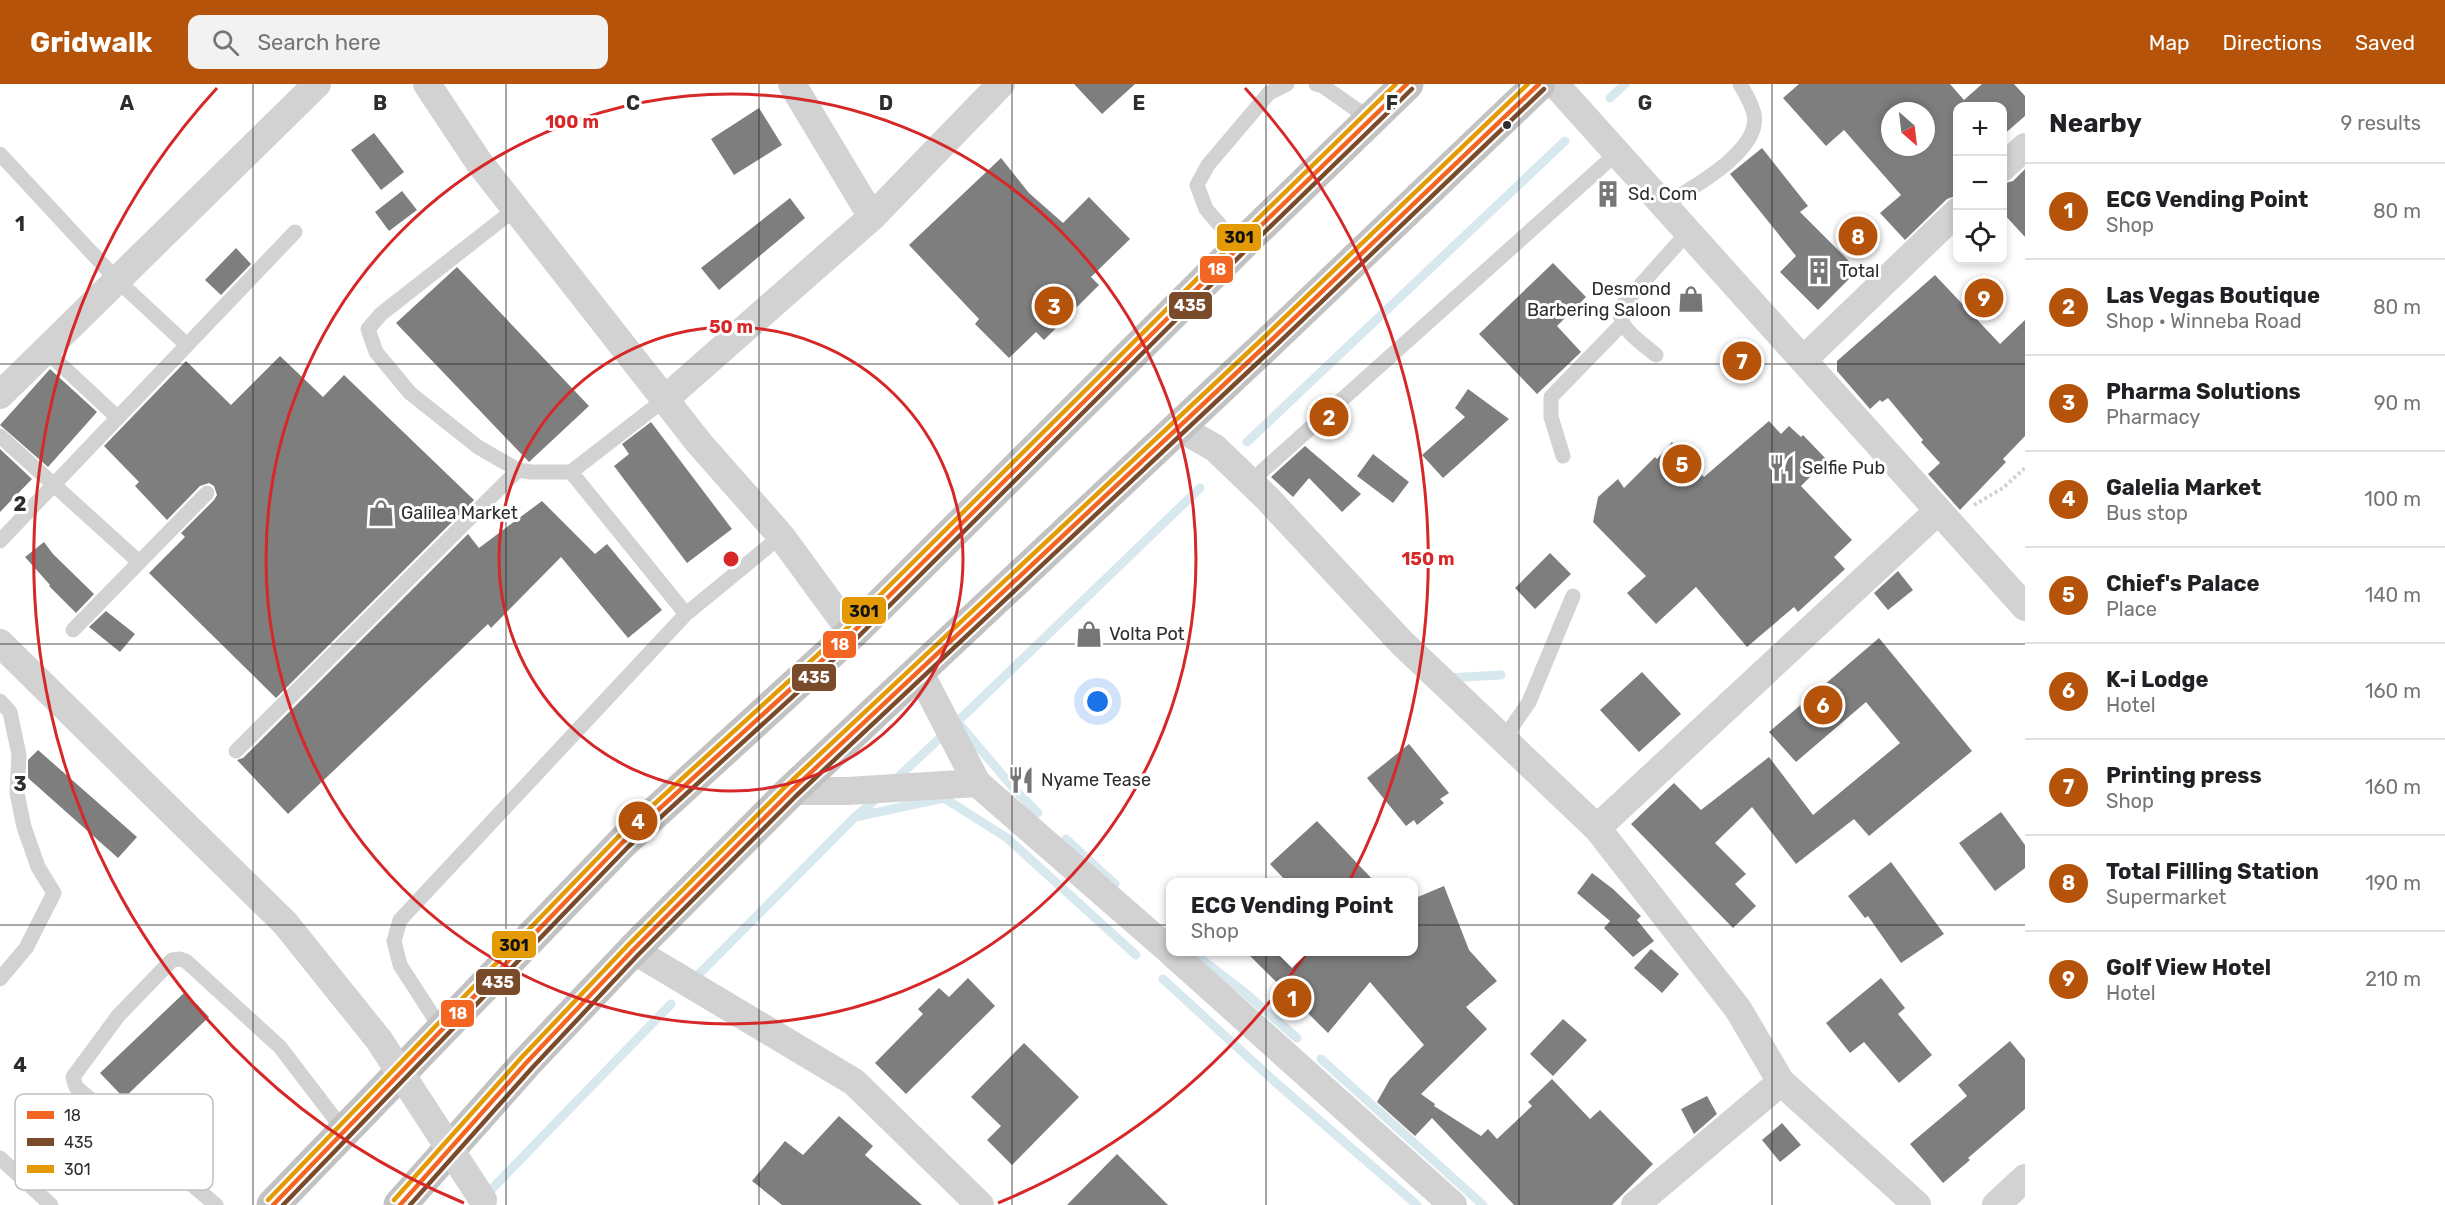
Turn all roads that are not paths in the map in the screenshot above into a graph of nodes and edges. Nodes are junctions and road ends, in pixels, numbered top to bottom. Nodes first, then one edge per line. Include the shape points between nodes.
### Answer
1 (316, 84) edge
2 (427, 84) edge
3 (792, 84) edge
4 (1001, 84) edge
5 (1287, 84) edge
6 (1316, 84) edge
7 (1407, 84) edge
8 (1539, 84) edge
9 (1555, 84) edge
10 (1740, 84) edge
11 (1370, 119) junction
12 (2025, 147) edge
13 (1617, 153) junction
14 (0, 154) edge
15 (2007, 163) edge
16 (1664, 205) junction
17 (515, 210) junction
18 (1953, 216) edge
19 (872, 217) junction
20 (294, 231) dead end
21 (1688, 232) junction
22 (1239, 247) junction
23 (117, 280) junction
24 (1622, 324) junction
25 (187, 345) junction
26 (45, 350) junction
27 (1656, 356) dead end
28 (1803, 360) junction
29 (0, 395) edge
30 (665, 399) junction
31 (117, 417) junction
32 (1178, 427) junction
33 (0, 436) edge
34 (1563, 456) dead end
35 (518, 470) junction
36 (571, 471) junction
37 (1250, 482) junction
38 (53, 485) junction
39 (207, 493) dead end
40 (1943, 517) junction
41 (781, 536) junction
42 (0, 541) edge
43 (139, 562) junction
44 (1573, 596) dead end
45 (2025, 607) edge
46 (686, 614) junction
47 (73, 630) dead end
48 (852, 633) junction
49 (0, 643) edge
50 (919, 671) junction
51 (0, 701) edge
52 (1503, 740) junction
53 (236, 751) dead end
54 (977, 783) junction
55 (791, 791) junction
56 (1597, 828) junction
57 (1166, 947) edge
58 (633, 950) junction
59 (1177, 956) edge
60 (0, 979) edge
61 (442, 1030) junction
62 (1781, 1082) junction
63 (84, 1094) edge
64 (345, 1132) junction
65 (0, 1158) edge
66 (15, 1172) edge
67 (2025, 1179) edge
68 (35, 1190) edge
69 (198, 1190) edge
70 (962, 1199) edge
71 (485, 1202) edge
72 (51, 1205) edge
73 (216, 1205) edge
74 (273, 1205) edge
75 (400, 1205) edge
76 (1454, 1205) edge
77 (1635, 1205) edge
78 (1917, 1205) edge
79 (1996, 1205) edge

1 - 23 street
2 - 17 street
3 - 19 street
4 - 19 street
5 - 22 lane via 1269,93 1208,165 1197,185 1206,209
6 - 11 lane
7 - 11 highway
8 - 32 highway
9 - 13 street
10 - 16 lane via 1755,115 1749,139 1712,177
11 - 22 highway
12 - 15 street
13 - 16 street
13 - 37 lane
14 - 23 lane
16 - 21 street
17 - 30 street
17 - 35 lane via 381,314 368,329 376,352 410,393 478,447
18 - 28 street
19 - 30 street
20 - 25 lane
21 - 24 lane via 1620,308
21 - 28 street
22 - 48 highway
23 - 25 lane
23 - 26 street
24 - 27 lane
24 - 34 lane via 1551,397 1551,417
25 - 31 lane
26 - 29 street
26 - 31 lane
28 - 40 street
30 - 36 lane
30 - 41 street
31 - 38 lane
32 - 37 street via 1215,448
32 - 50 highway
33 - 38 lane
35 - 36 lane
35 - 53 lane
36 - 46 lane
37 - 52 street via 1402,643
38 - 42 lane
38 - 43 lane
39 - 43 lane
40 - 45 street
40 - 56 street
41 - 46 lane
41 - 48 street
43 - 47 lane
44 - 52 lane via 1529,702
46 - 61 lane via 400,920 394,941 400,965
48 - 61 highway via 623,842
49 - 71 street, bridge via 285,923 379,1040
50 - 54 street
50 - 55 highway
51 - 60 lane via 10,712 19,755 17,794 24,827 38,867 54,893 26,948
52 - 56 street
54 - 55 street
54 - 57 street
55 - 58 highway
56 - 62 street via 1738,1008
58 - 70 street via 854,1082
58 - 75 highway
59 - 76 street
61 - 64 highway
62 - 77 street
62 - 78 street
63 - 64 lane via 76,1087 73,1077 118,1016 172,960 180,959 280,1047
64 - 74 highway
65 - 66 lane
67 - 79 street
68 - 72 lane
69 - 73 lane

